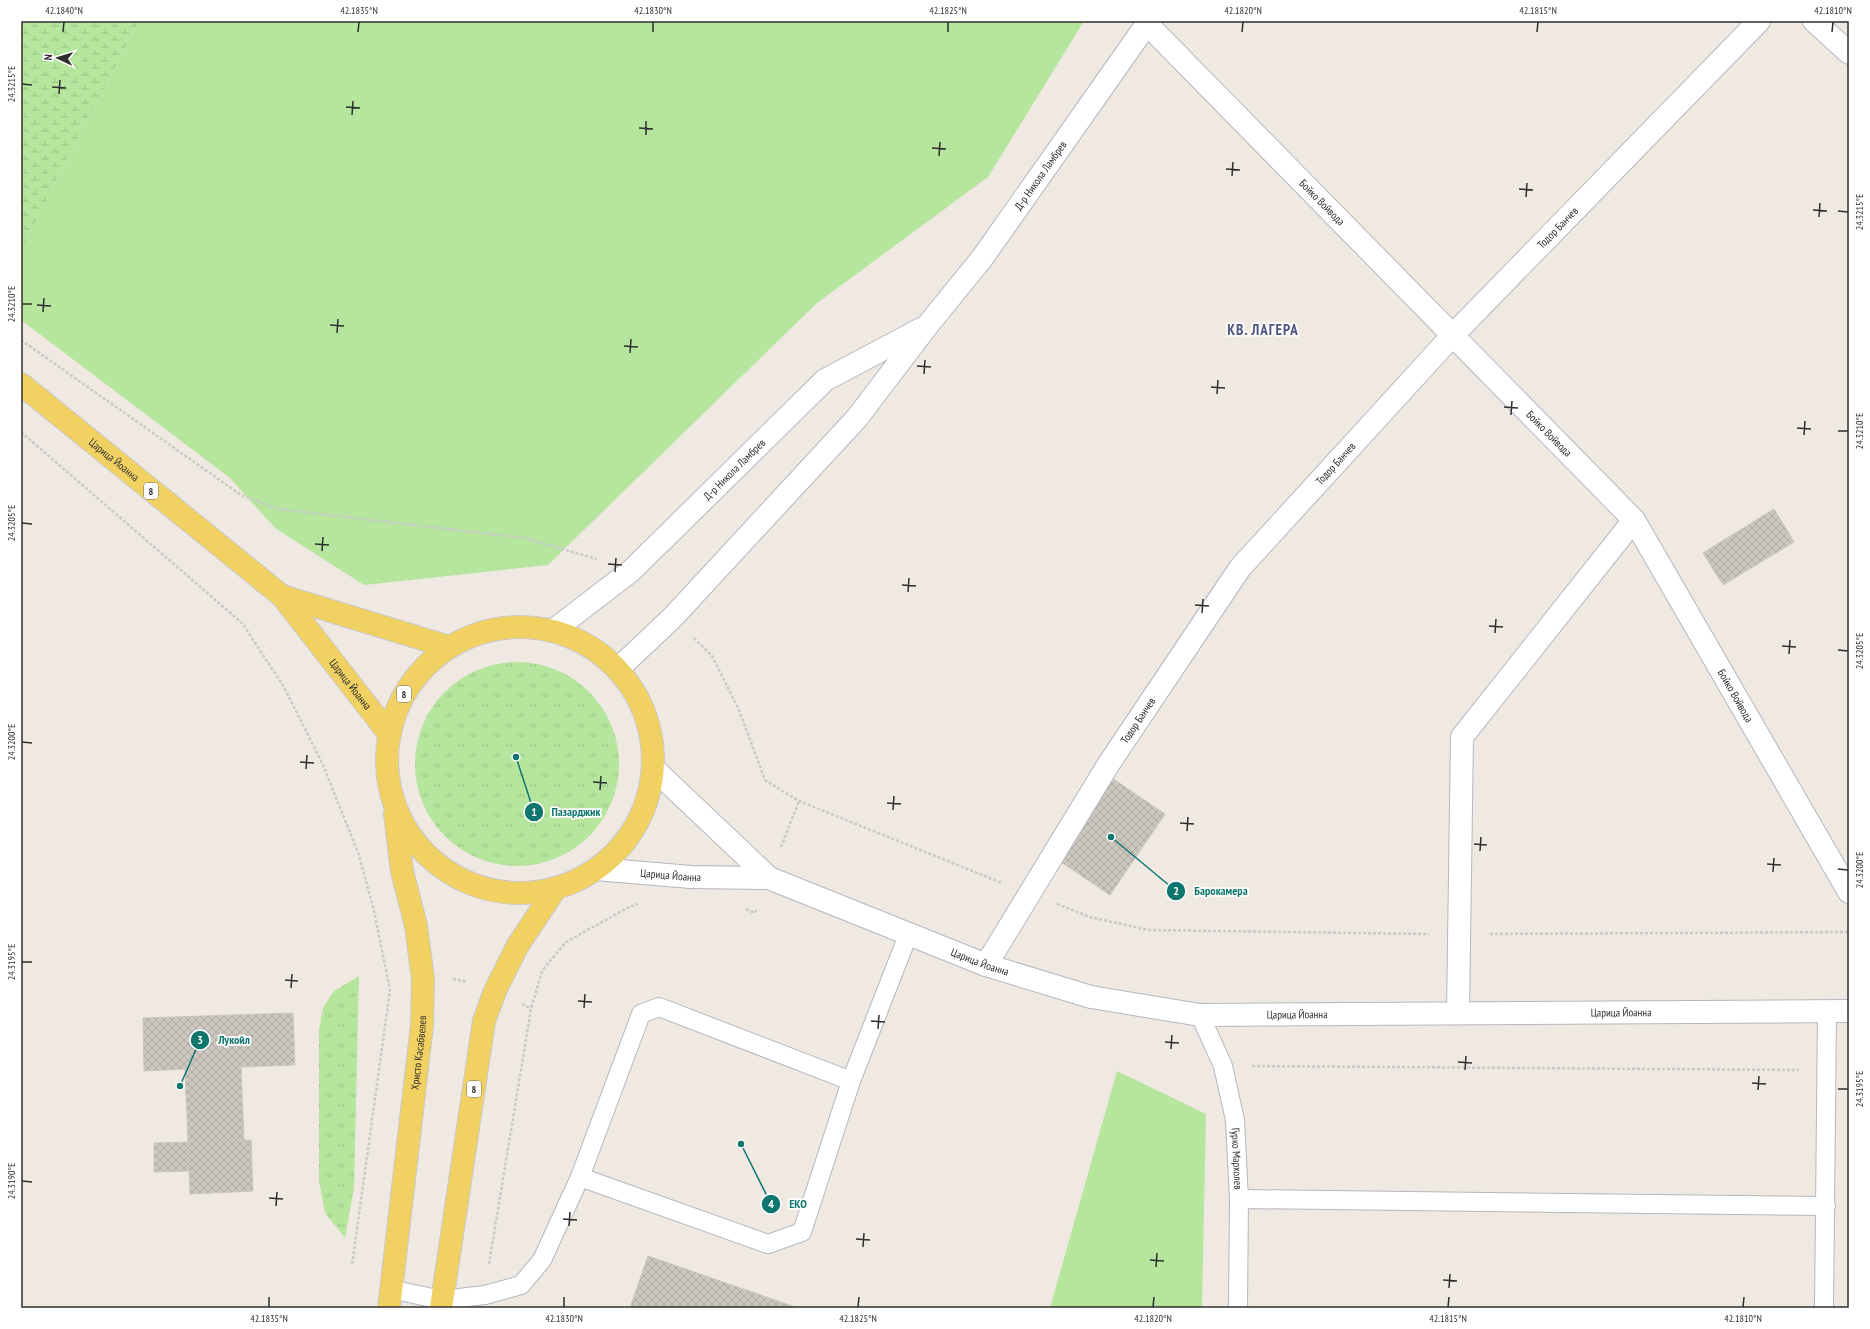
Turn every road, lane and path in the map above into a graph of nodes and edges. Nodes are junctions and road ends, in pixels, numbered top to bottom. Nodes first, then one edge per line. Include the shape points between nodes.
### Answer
1 (1759, 21) edge
2 (1814, 21) edge
3 (1148, 23) edge
4 (1849, 53) edge
5 (927, 326) junction
6 (1452, 336) junction
7 (21, 340) edge
8 (21, 384) edge
9 (21, 432) edge
10 (1634, 520) junction
11 (632, 570) junction
12 (282, 596) junction
13 (673, 617) junction
14 (554, 630) junction
15 (449, 647) junction
16 (618, 669) junction
17 (390, 735) junction
18 (653, 768) junction
19 (393, 799) junction
20 (596, 869) junction
21 (769, 878) junction
22 (556, 888) junction
23 (1849, 892) edge
24 (1029, 894) junction
25 (1849, 932) edge
26 (1459, 934) junction
27 (908, 935) junction
28 (986, 965) junction
29 (423, 979) junction
30 (390, 990) junction
31 (495, 991) junction
32 (1827, 1012) junction
33 (1849, 1012) edge
34 (1458, 1013) junction
35 (1200, 1015) junction
36 (1223, 1066) junction
37 (1827, 1070) junction
38 (851, 1081) junction
39 (580, 1177) junction
40 (1239, 1199) junction
41 (1826, 1206) junction
42 (352, 1265) dead end
43 (485, 1295) junction
44 (389, 1299) edge
45 (442, 1304) edge
46 (1238, 1308) edge
47 (1824, 1308) edge

1 - 6 street, Тодор Банчев
2 - 4 street
3 - 5 street, Д-р Никола Ламбрев via 983,256
3 - 6 street, Бойко Войвода
5 - 11 street, Д-р Никола Ламбрев via 825,380
5 - 13 street, Д-р Никола Ламбрев via 858,418
6 - 10 street, Бойко Войвода
6 - 24 street, Тодор Банчев via 1240,568 1108,765
7 - 11 path via 241,495 278,509 524,538
8 - 12 main road, Царица Йоанна / 8
9 - 30 path via 242,623 280,681 322,765 359,855 374,911
10 - 23 street, Бойко Войвода
10 - 26 street via 1462,737
11 - 14 street, Д-р Никола Ламбрев
12 - 15 main road, Царица Йоанна / 8
12 - 17 main road, Царица Йоанна / 8
13 - 16 street, Д-р Никола Ламбрев
13 - 24 path via 712,656 739,710 765,780 799,801
14 - 15 main road, 8 via 510,626 468,637
14 - 16 main road, 8 via 583,642
15 - 17 main road, 8 via 421,670 410,684 401,700
16 - 18 main road, 8 via 631,686 648,725
17 - 19 main road, 8 via 387,756 388,778
18 - 20 main road, 8 via 645,806 636,825 616,852
18 - 21 street, Царица Йоанна
19 - 22 main road, 8 via 400,816 420,847 448,872 470,883 501,892 519,893
19 - 29 main road, Христо Касабвелев / 8 via 402,871 416,926
20 - 21 street, Царица Йоанна via 691,877
20 - 22 main road, 8
21 - 27 street, Царица Йоанна
22 - 31 main road, 8 via 518,945
24 - 26 path via 1090,917 1148,930
24 - 28 street, Тодор Банчев
25 - 26 path
26 - 34 street
27 - 28 street, Царица Йоанна
27 - 38 lane
28 - 35 street, Царица Йоанна via 1091,997
29 - 30 path
29 - 31 path via 456,979
29 - 44 main road, Христо Касабвелев / 8 via 422,1025
30 - 42 path
31 - 43 path via 531,1009
31 - 45 main road, 8 via 484,1021
32 - 33 street, Царица Йоанна
32 - 34 street, Царица Йоанна
32 - 37 lane
34 - 35 street, Царица Йоанна
35 - 36 lane, Гурко Мархолев
36 - 37 path
36 - 40 lane, Гурко Мархолев via 1235,1120
37 - 41 lane
38 - 39 lane via 802,1232 768,1244
38 - 39 lane via 660,1007 641,1014
39 - 43 lane via 542,1260 521,1285
40 - 41 lane
40 - 46 lane, Гурко Мархолев
41 - 47 lane
43 - 45 lane
44 - 45 lane

